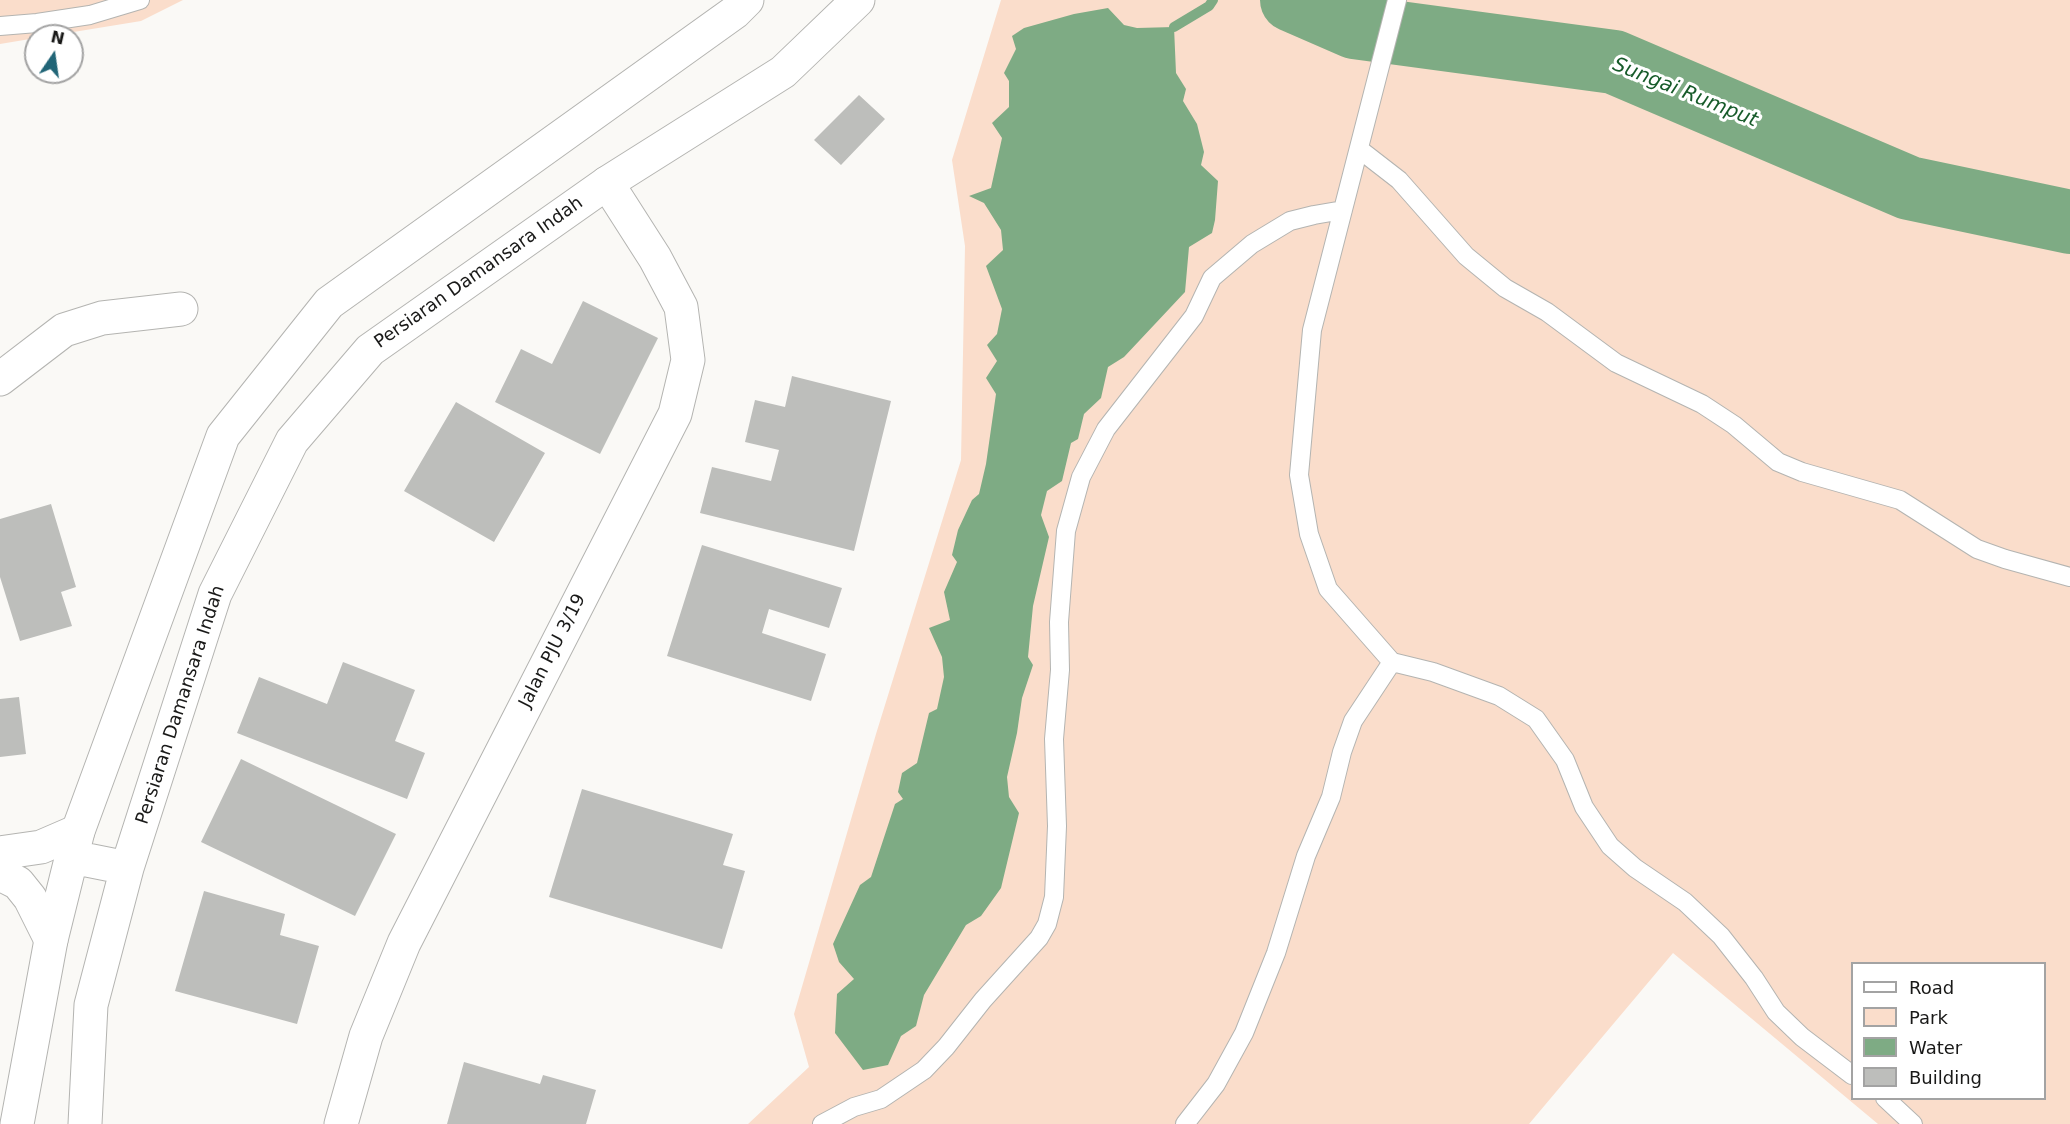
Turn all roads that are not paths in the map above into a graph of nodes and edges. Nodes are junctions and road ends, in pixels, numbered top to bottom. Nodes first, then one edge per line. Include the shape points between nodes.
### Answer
1 (140, 0) edge
2 (747, 0) edge
3 (858, 0) edge
4 (1396, 8) edge
5 (0, 26) edge
6 (1359, 149) junction
7 (607, 183) junction
8 (1343, 210) junction
9 (181, 309) dead end
10 (0, 379) edge
11 (2070, 577) edge
12 (1392, 662) junction
13 (75, 844) junction
14 (0, 852) edge
15 (127, 868) junction
16 (0, 874) edge
17 (51, 940) junction
18 (1851, 1074) edge
19 (1887, 1100) edge
20 (17, 1124) edge
21 (85, 1124) edge
22 (340, 1124) edge
23 (822, 1124) edge
24 (1185, 1124) edge
25 (1913, 1124) edge

1 - 5 lane via 90,15
2 - 13 main road via 329,303 223,436
3 - 7 main road, Persiaran Damansara Indah via 783,72
4 - 6 lane
6 - 8 lane
6 - 11 lane via 1399,180 1466,256 1505,288 1547,312 1616,363 1702,404 1778,462 1900,500 1977,549
7 - 15 main road, Persiaran Damansara Indah via 370,350 292,441 215,594
7 - 22 main road, Jalan PJU 3/19 via 681,307 688,360 675,414 404,944 366,1035
8 - 12 lane via 1312,330 1299,475 1309,534 1328,589
8 - 23 lane via 1290,221 1252,244 1212,278 1194,316 1106,429 1081,477 1066,531 1054,740 1055,888 1047,924 924,1070 881,1099
9 - 10 main road via 102,318 64,330
12 - 18 lane via 1499,696 1536,719 1565,760 1584,807 1610,846 1685,902 1721,936 1776,1012
12 - 24 lane via 1353,721 1331,797 1305,856 1276,953 1244,1033 1216,1084
13 - 14 main road
13 - 15 main road
13 - 17 main road
15 - 21 main road, Persiaran Damansara Indah via 92,1005
16 - 17 main road via 18,883 30,898
17 - 20 main road
19 - 25 lane

